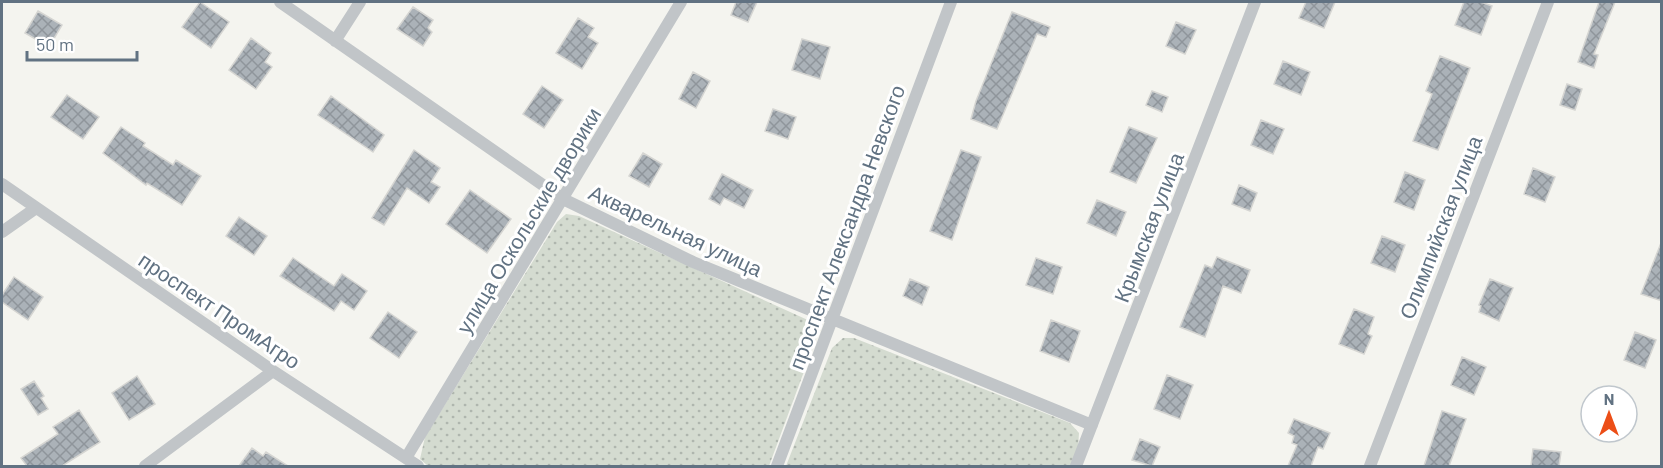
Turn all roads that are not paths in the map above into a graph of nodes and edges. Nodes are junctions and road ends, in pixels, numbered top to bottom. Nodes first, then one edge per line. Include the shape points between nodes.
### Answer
1 (280, 2) edge
2 (360, 2) edge
3 (681, 2) edge
4 (951, 2) edge
5 (1255, 2) edge
6 (1548, 2) edge
7 (335, 41) junction
8 (2, 184) edge
9 (563, 199) junction
10 (36, 208) junction
11 (2, 232) edge
12 (832, 321) junction
13 (273, 371) junction
14 (1092, 425) junction
15 (406, 458) junction
16 (145, 466) edge
17 (418, 466) edge
18 (777, 466) edge
19 (1076, 466) edge
20 (1370, 466) edge

1 - 7 street, Акварельная улица
2 - 7 street
3 - 9 street, улица Оскольские дворики
4 - 12 street, проспект Александра Невского
5 - 14 street, Крымская улица
6 - 20 street, Олимпийская улица
7 - 9 street, Акварельная улица
8 - 10 street, проспект ПромАгро
9 - 12 street, Акварельная улица via 693,262
9 - 15 street, улица Оскольские дворики
10 - 11 street
10 - 13 street, проспект ПромАгро
12 - 14 street, Акварельная улица
12 - 18 street, проспект Александра Невского
13 - 15 street, проспект ПромАгро
13 - 16 street
14 - 19 street, Крымская улица
15 - 17 street, проспект ПромАгро

